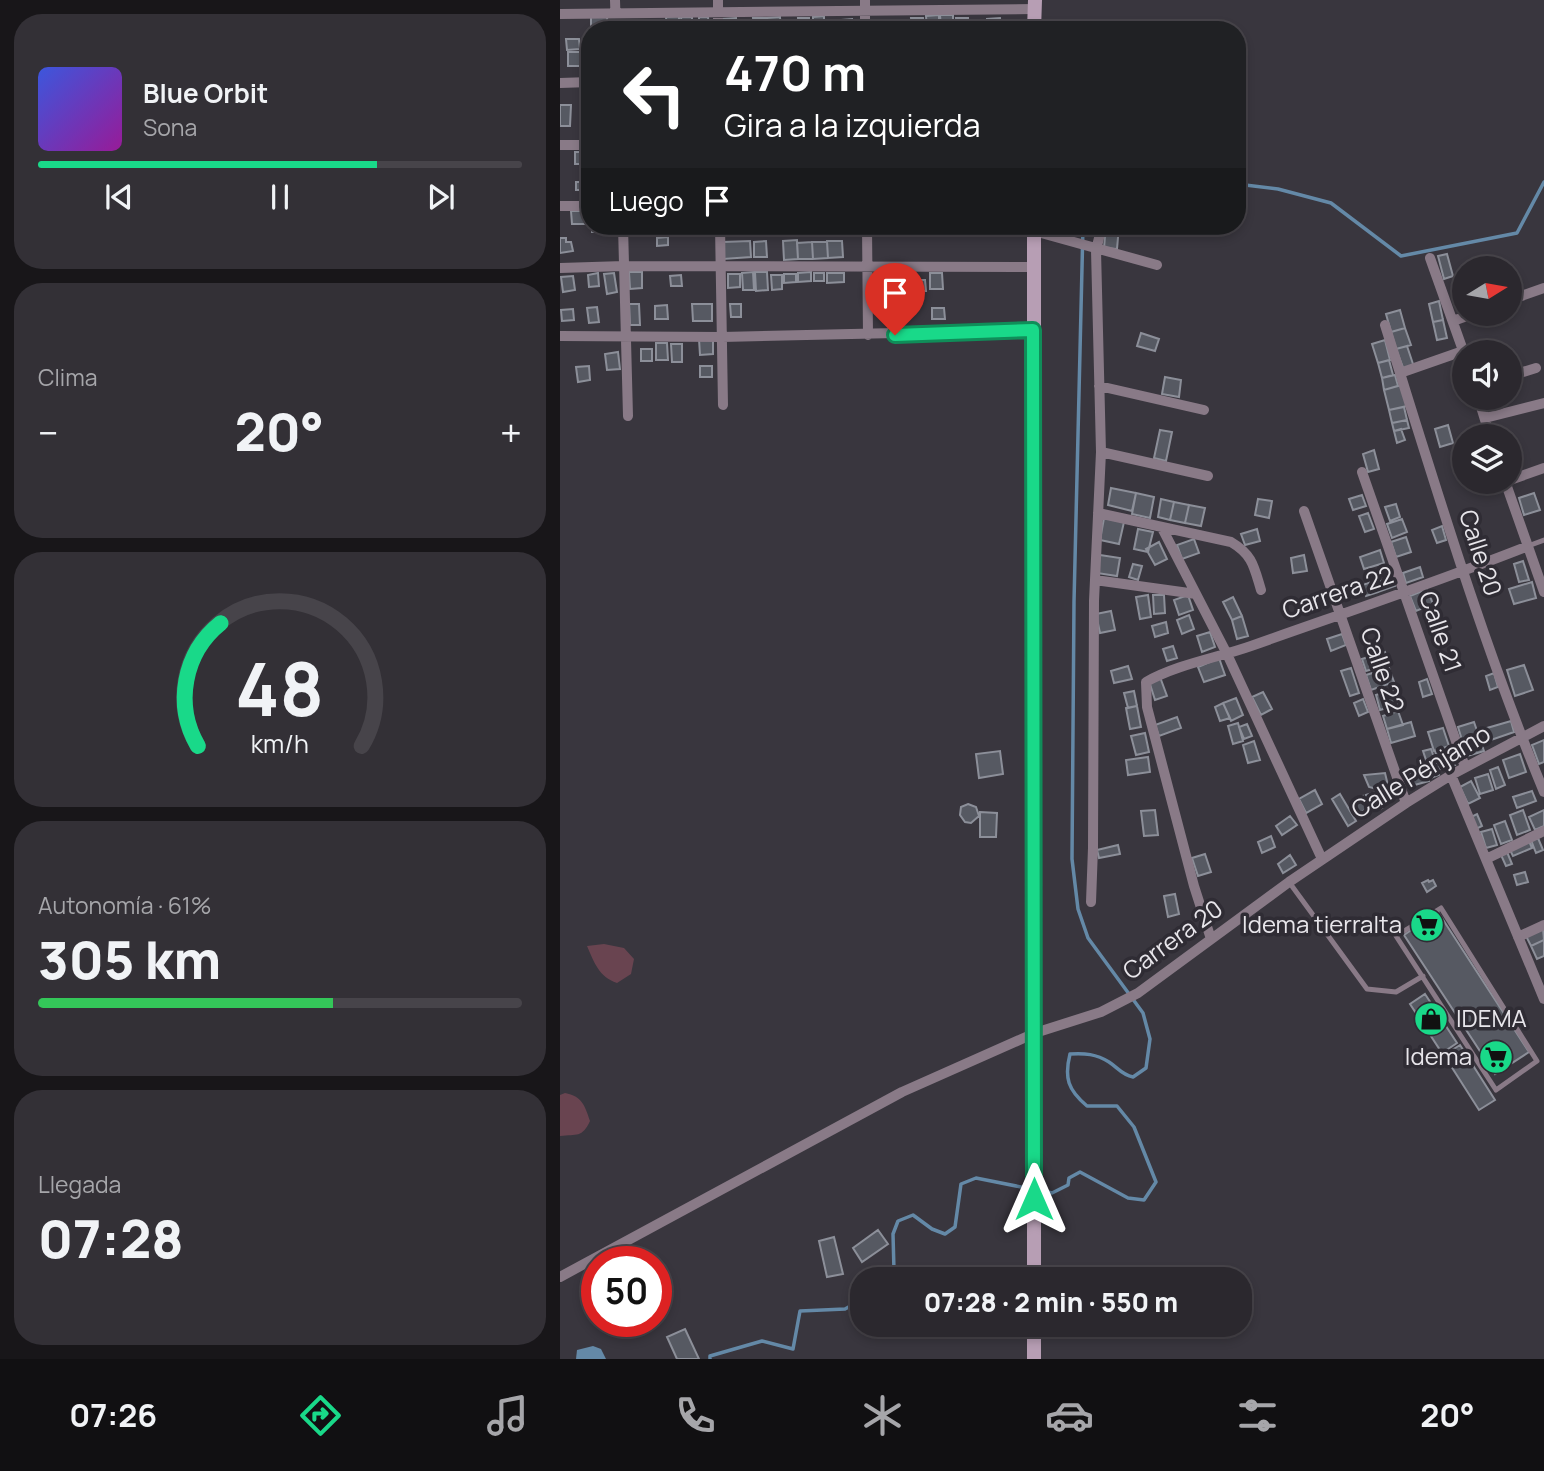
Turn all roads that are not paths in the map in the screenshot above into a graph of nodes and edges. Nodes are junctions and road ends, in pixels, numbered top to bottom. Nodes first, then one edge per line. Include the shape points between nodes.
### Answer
1 (615, 0) edge
2 (718, 0) edge
3 (1035, 5) edge
4 (865, 6) edge
5 (718, 12) junction
6 (615, 13) junction
7 (560, 14) edge
8 (615, 21) edge
9 (718, 21) edge
10 (581, 82) edge
11 (560, 83) edge
12 (560, 145) edge
13 (581, 145) edge
14 (560, 206) edge
15 (581, 206) edge
16 (623, 235) edge
17 (720, 235) edge
18 (867, 235) edge
19 (1034, 235) edge
20 (1054, 235) edge
21 (1100, 235) edge
22 (1096, 250) junction
23 (1430, 258) dead end
24 (1157, 265) dead end
25 (624, 266) junction
26 (721, 266) junction
27 (867, 267) junction
28 (1034, 267) junction
29 (560, 268) edge
30 (1544, 288) edge
31 (1522, 296) edge
32 (1452, 318) edge
33 (1385, 325) dead end
34 (1033, 330) junction
35 (868, 335) junction
36 (560, 336) edge
37 (626, 337) junction
38 (722, 337) junction
39 (1452, 358) edge
40 (1536, 368) dead end
41 (1522, 372) edge
42 (1400, 373) junction
43 (1099, 386) junction
44 (1544, 403) edge
45 (723, 405) dead end
46 (1204, 410) dead end
47 (1482, 410) edge
48 (628, 416) dead end
49 (1485, 418) junction
50 (1487, 424) edge
51 (1101, 452) junction
52 (1544, 468) edge
53 (1362, 472) dead end
54 (1522, 476) edge
55 (1208, 477) dead end
56 (1511, 494) edge
57 (1304, 511) dead end
58 (1098, 513) junction
59 (1162, 528) junction
60 (1544, 540) edge
61 (1528, 546) junction
62 (1464, 571) junction
63 (1095, 580) junction
64 (1261, 590) dead end
65 (1404, 592) junction
66 (1544, 592) edge
67 (1196, 594) junction
68 (1341, 614) junction
69 (1227, 654) junction
70 (1544, 726) edge
71 (1521, 736) junction
72 (1465, 767) junction
73 (1451, 775) junction
74 (1544, 792) edge
75 (1406, 803) junction
76 (1544, 831) edge
77 (1322, 859) junction
78 (1486, 859) junction
79 (1289, 882) junction
80 (1091, 902) dead end
81 (1544, 925) edge
82 (1518, 937) junction
83 (1211, 939) junction
84 (1423, 976) junction
85 (1544, 999) edge
86 (1035, 1033) junction
87 (1034, 1267) edge
88 (560, 1277) edge
89 (1034, 1337) edge
90 (1034, 1359) edge

1 - 6 street
2 - 5 street
3 - 4 street
4 - 5 street
5 - 6 street
5 - 9 street
6 - 7 street
6 - 8 street
10 - 11 street
12 - 13 street
14 - 15 street
16 - 25 street
17 - 26 street
18 - 27 street
19 - 28 main road
20 - 22 street
21 - 22 street
22 - 24 street
22 - 43 street
23 - 32 street
25 - 26 street
25 - 29 street
25 - 37 street
26 - 27 street
26 - 38 street
27 - 28 street
27 - 35 street
28 - 34 main road
30 - 31 street
33 - 42 street, Calle 20
34 - 35 street
34 - 86 main road
35 - 38 street
36 - 37 street
37 - 38 street
37 - 48 street
38 - 45 street
39 - 42 street
40 - 41 street
42 - 62 street, Calle 20
43 - 46 street
43 - 51 street
44 - 49 street
47 - 49 street
49 - 50 street
51 - 55 street
51 - 58 street
52 - 54 street
53 - 65 street, Calle 21
56 - 61 street
57 - 68 street, Calle 22
58 - 59 street
58 - 63 street
59 - 64 street via 1231,542 1243,549 1251,558
59 - 67 street
60 - 61 lane, Carrera 22
61 - 62 street, Carrera 22
61 - 66 street
62 - 65 street, Carrera 22
62 - 71 street, Calle 20
63 - 67 street
63 - 80 street
65 - 68 street, Carrera 22
65 - 72 street, Calle 21
67 - 69 street
68 - 69 street, Carrera 22
68 - 75 street, Calle 22
69 - 77 street
69 - 83 street, Carrera 22 via 1146,682 1147,706
70 - 71 street, Calle Pénjamo
71 - 72 street, Calle Pénjamo
71 - 74 street, Calle 20
72 - 73 street, Calle Pénjamo
73 - 75 street, Calle Pénjamo
73 - 78 street
75 - 77 street, Calle Pénjamo
76 - 78 street
77 - 79 street, Carrera 20
78 - 82 street
79 - 83 street, Carrera 20
79 - 84 lane via 1367,989 1396,992
81 - 82 street
82 - 85 street
83 - 86 street, Carrera 20 via 1138,993 1101,1012
84 - 84 lane via 1496,1090 1538,1061 1441,908 1396,936
86 - 87 main road
86 - 88 street, Carrera 20 via 902,1092
89 - 90 main road

